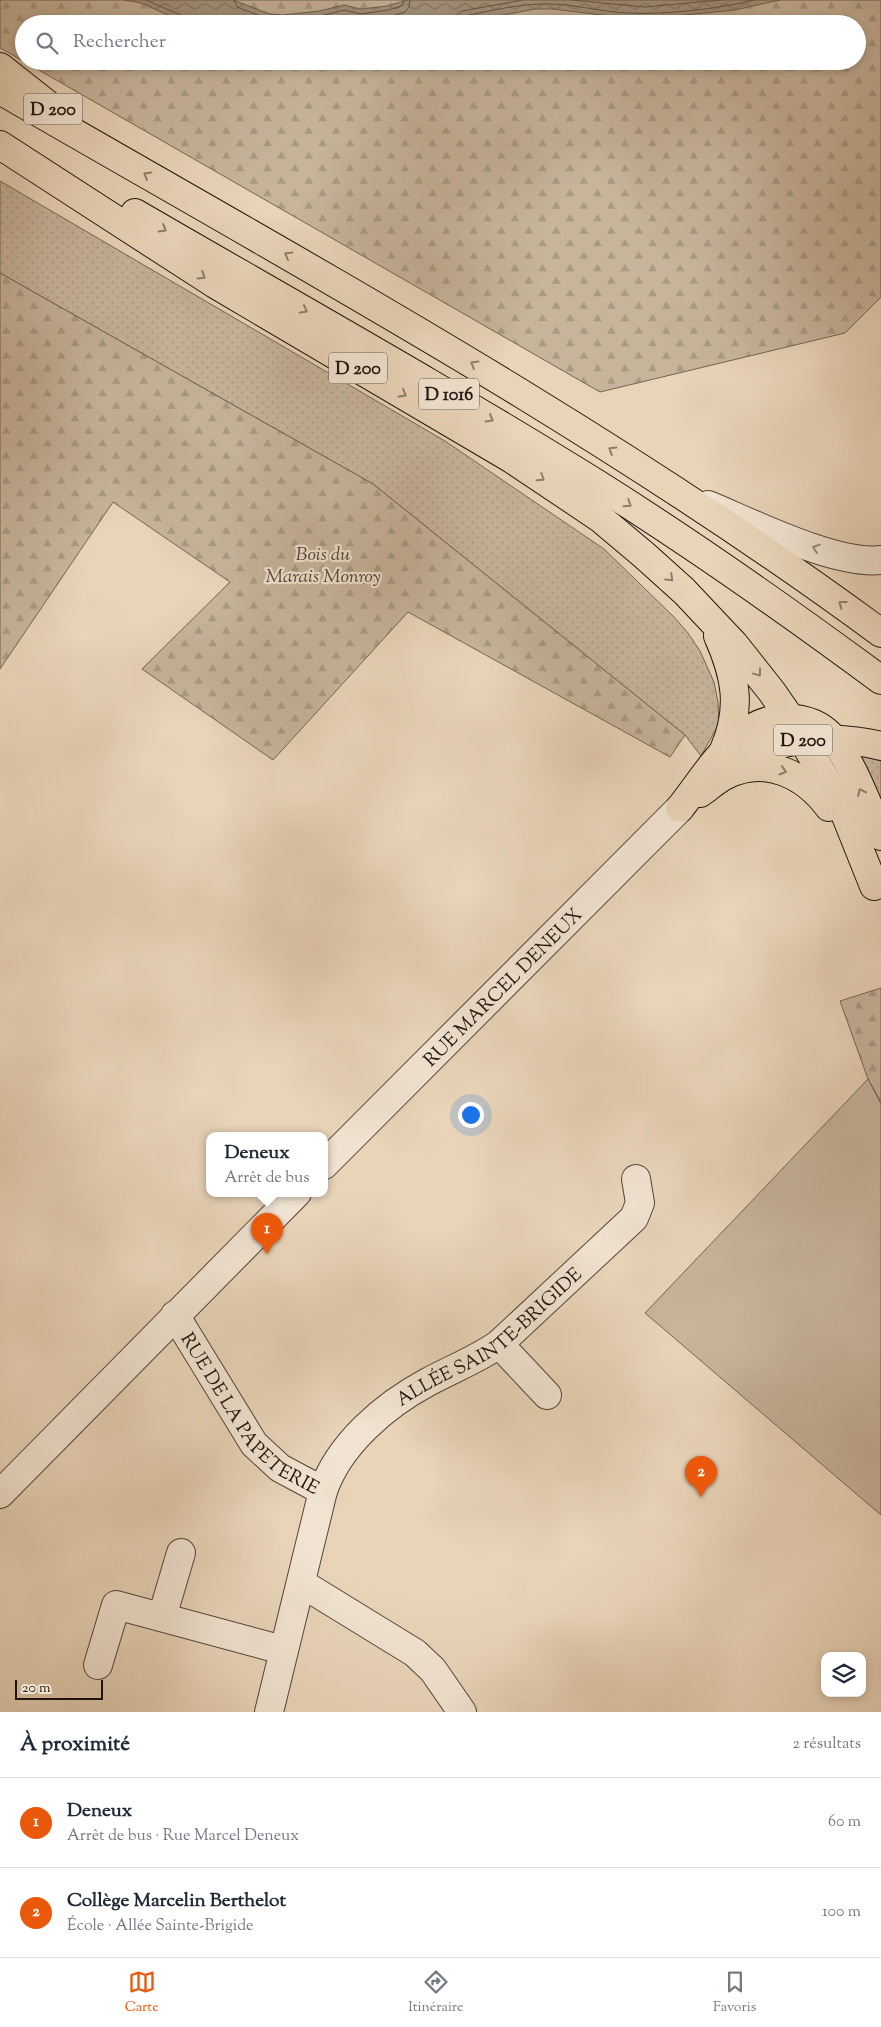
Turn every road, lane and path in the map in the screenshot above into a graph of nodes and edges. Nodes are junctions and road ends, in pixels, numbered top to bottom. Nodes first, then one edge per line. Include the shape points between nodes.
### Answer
1 (0, 68) edge
2 (0, 90) edge
3 (0, 134) edge
4 (0, 145) edge
5 (106, 151) junction
6 (682, 495) junction
7 (881, 560) edge
8 (702, 611) junction
9 (881, 633) edge
10 (881, 680) edge
11 (796, 729) junction
12 (834, 741) junction
13 (881, 746) edge
14 (729, 762) junction
15 (680, 808) joint
16 (881, 836) edge
17 (878, 893) edge
18 (328, 1161) edge
19 (636, 1178) dead end
20 (293, 1197) edge
21 (175, 1315) junction
22 (499, 1344) junction
23 (546, 1395) dead end
24 (323, 1490) junction
25 (0, 1494) edge
26 (180, 1553) dead end
27 (301, 1583) junction
28 (162, 1617) junction
29 (283, 1650) junction
30 (98, 1665) dead end
31 (269, 1712) edge
32 (462, 1712) edge

1 - 5 main road, D 200
2 - 5 main road, D 1016
3 -> 10 main road, D 1016 via 372,349 598,485 736,576
4 -> 8 main road, D 200 via 215,284 487,443 566,494 644,554
6 -> 5 main road, D 1016 via 504,383
7 -> 6 street via 859,560 816,549
9 -> 6 main road, D 1016 via 777,557
8 -> 11 main road, D 200 via 752,666
8 - 14 main road, D 200 via 723,647 732,676 735,715 729,739
11 - 12 main road, D 200 via 814,723
11 - 14 main road, D 200 via 760,723 744,733
11 - 17 main road, D 200 via 846,817
12 - 13 main road
16 -> 12 main road, D 200
14 - 15 main road, D 200
14 -> 17 main road, D 200 via 754,768 773,768 807,783 830,809
15 - 18 street, RUE MARCEL DENEUX
19 - 22 street, ALLÉE SAINTE-BRIGIDE via 640,1203 634,1218
20 - 21 street
21 - 24 street, RUE DE LA PAPETERIE via 254,1444 280,1468
21 - 25 street
22 - 23 street
22 - 24 street, ALLÉE SAINTE-BRIGIDE via 394,1404 343,1454
24 - 27 street, RUE DE LA PAPETERIE
26 - 28 street
27 - 29 street, RUE DE LA PAPETERIE
27 - 32 street via 415,1653 433,1670
28 - 29 street
28 - 30 street via 116,1605
29 - 31 street, RUE DE LA PAPETERIE

